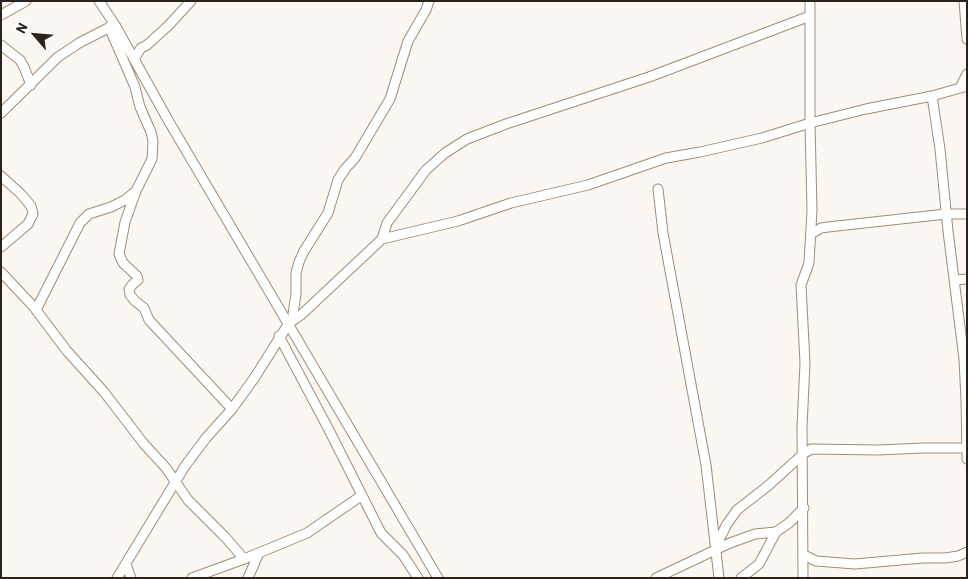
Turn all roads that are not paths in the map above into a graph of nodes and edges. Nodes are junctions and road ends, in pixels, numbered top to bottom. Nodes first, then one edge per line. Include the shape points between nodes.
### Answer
1 (26, 1) edge
2 (99, 1) edge
3 (190, 1) edge
4 (429, 1) edge
5 (810, 1) edge
6 (964, 1) edge
7 (1, 15) edge
8 (810, 16) junction
9 (112, 26) junction
10 (967, 40) edge
11 (1, 44) edge
12 (134, 59) junction
13 (967, 74) edge
14 (31, 85) junction
15 (963, 87) edge
16 (932, 96) junction
17 (1, 113) edge
18 (810, 123) junction
19 (1, 176) edge
20 (658, 189) dead end
21 (136, 190) junction
22 (946, 214) junction
23 (967, 214) edge
24 (811, 234) junction
25 (382, 239) junction
26 (1, 247) edge
27 (1, 272) edge
28 (967, 279) edge
29 (955, 280) junction
30 (36, 310) junction
31 (292, 321) junction
32 (279, 336) junction
33 (966, 400) edge
34 (232, 409) junction
35 (966, 448) edge
36 (803, 454) junction
37 (967, 459) edge
38 (185, 466) junction
39 (166, 468) junction
40 (176, 482) junction
41 (362, 496) junction
42 (804, 508) junction
43 (776, 532) junction
44 (717, 547) junction
45 (967, 552) edge
46 (259, 553) junction
47 (804, 555) junction
48 (244, 559) junction
49 (126, 564) junction
50 (415, 577) edge
51 (117, 578) edge
52 (131, 578) edge
53 (192, 578) edge
54 (248, 578) edge
55 (438, 578) edge
56 (656, 578) edge
57 (720, 578) edge
58 (741, 578) edge
59 (803, 578) edge

1 - 7 street
2 - 9 street
3 - 12 street via 168,26 141,48
4 - 31 street via 408,41 390,99 338,180 328,213 302,257 296,273
5 - 8 street
6 - 10 street
8 - 18 street
8 - 25 street via 649,77 467,139 426,170 387,223
9 - 12 street
9 - 14 street via 58,57
9 - 21 street via 153,141 152,159
11 - 14 street via 20,60
12 - 31 street
13 - 15 street
14 - 17 street
15 - 16 street
16 - 18 street
16 - 22 street
18 - 24 street
18 - 25 street via 762,138 666,158 588,185
19 - 26 street via 21,194 33,214 28,224
20 - 44 street
21 - 30 street via 118,203 89,214 80,223
21 - 34 street via 118,254 137,276 138,280 129,289 130,295 144,308 149,320
22 - 23 street
22 - 24 street via 821,228
22 - 29 street
24 - 36 street via 809,263 801,285 805,363
25 - 31 street
27 - 30 street
28 - 29 street
29 - 33 street
30 - 39 street
31 - 32 street
31 - 55 street
32 - 34 street
32 - 41 street
33 - 35 street
34 - 38 street
35 - 36 street via 812,449
35 - 37 street
36 - 42 street
36 - 44 street via 738,510 727,524
38 - 39 street
38 - 40 street
39 - 40 street
40 - 48 street via 188,500
40 - 49 street
41 - 46 street via 307,532
41 - 50 street via 381,533 403,555
42 - 43 street
42 - 47 street
43 - 44 street via 750,536
43 - 58 street via 759,564
44 - 56 street
44 - 57 street
45 - 47 street via 945,558 855,564 821,562
46 - 48 street
46 - 54 street
47 - 59 street
48 - 53 street
49 - 51 street
49 - 52 street

